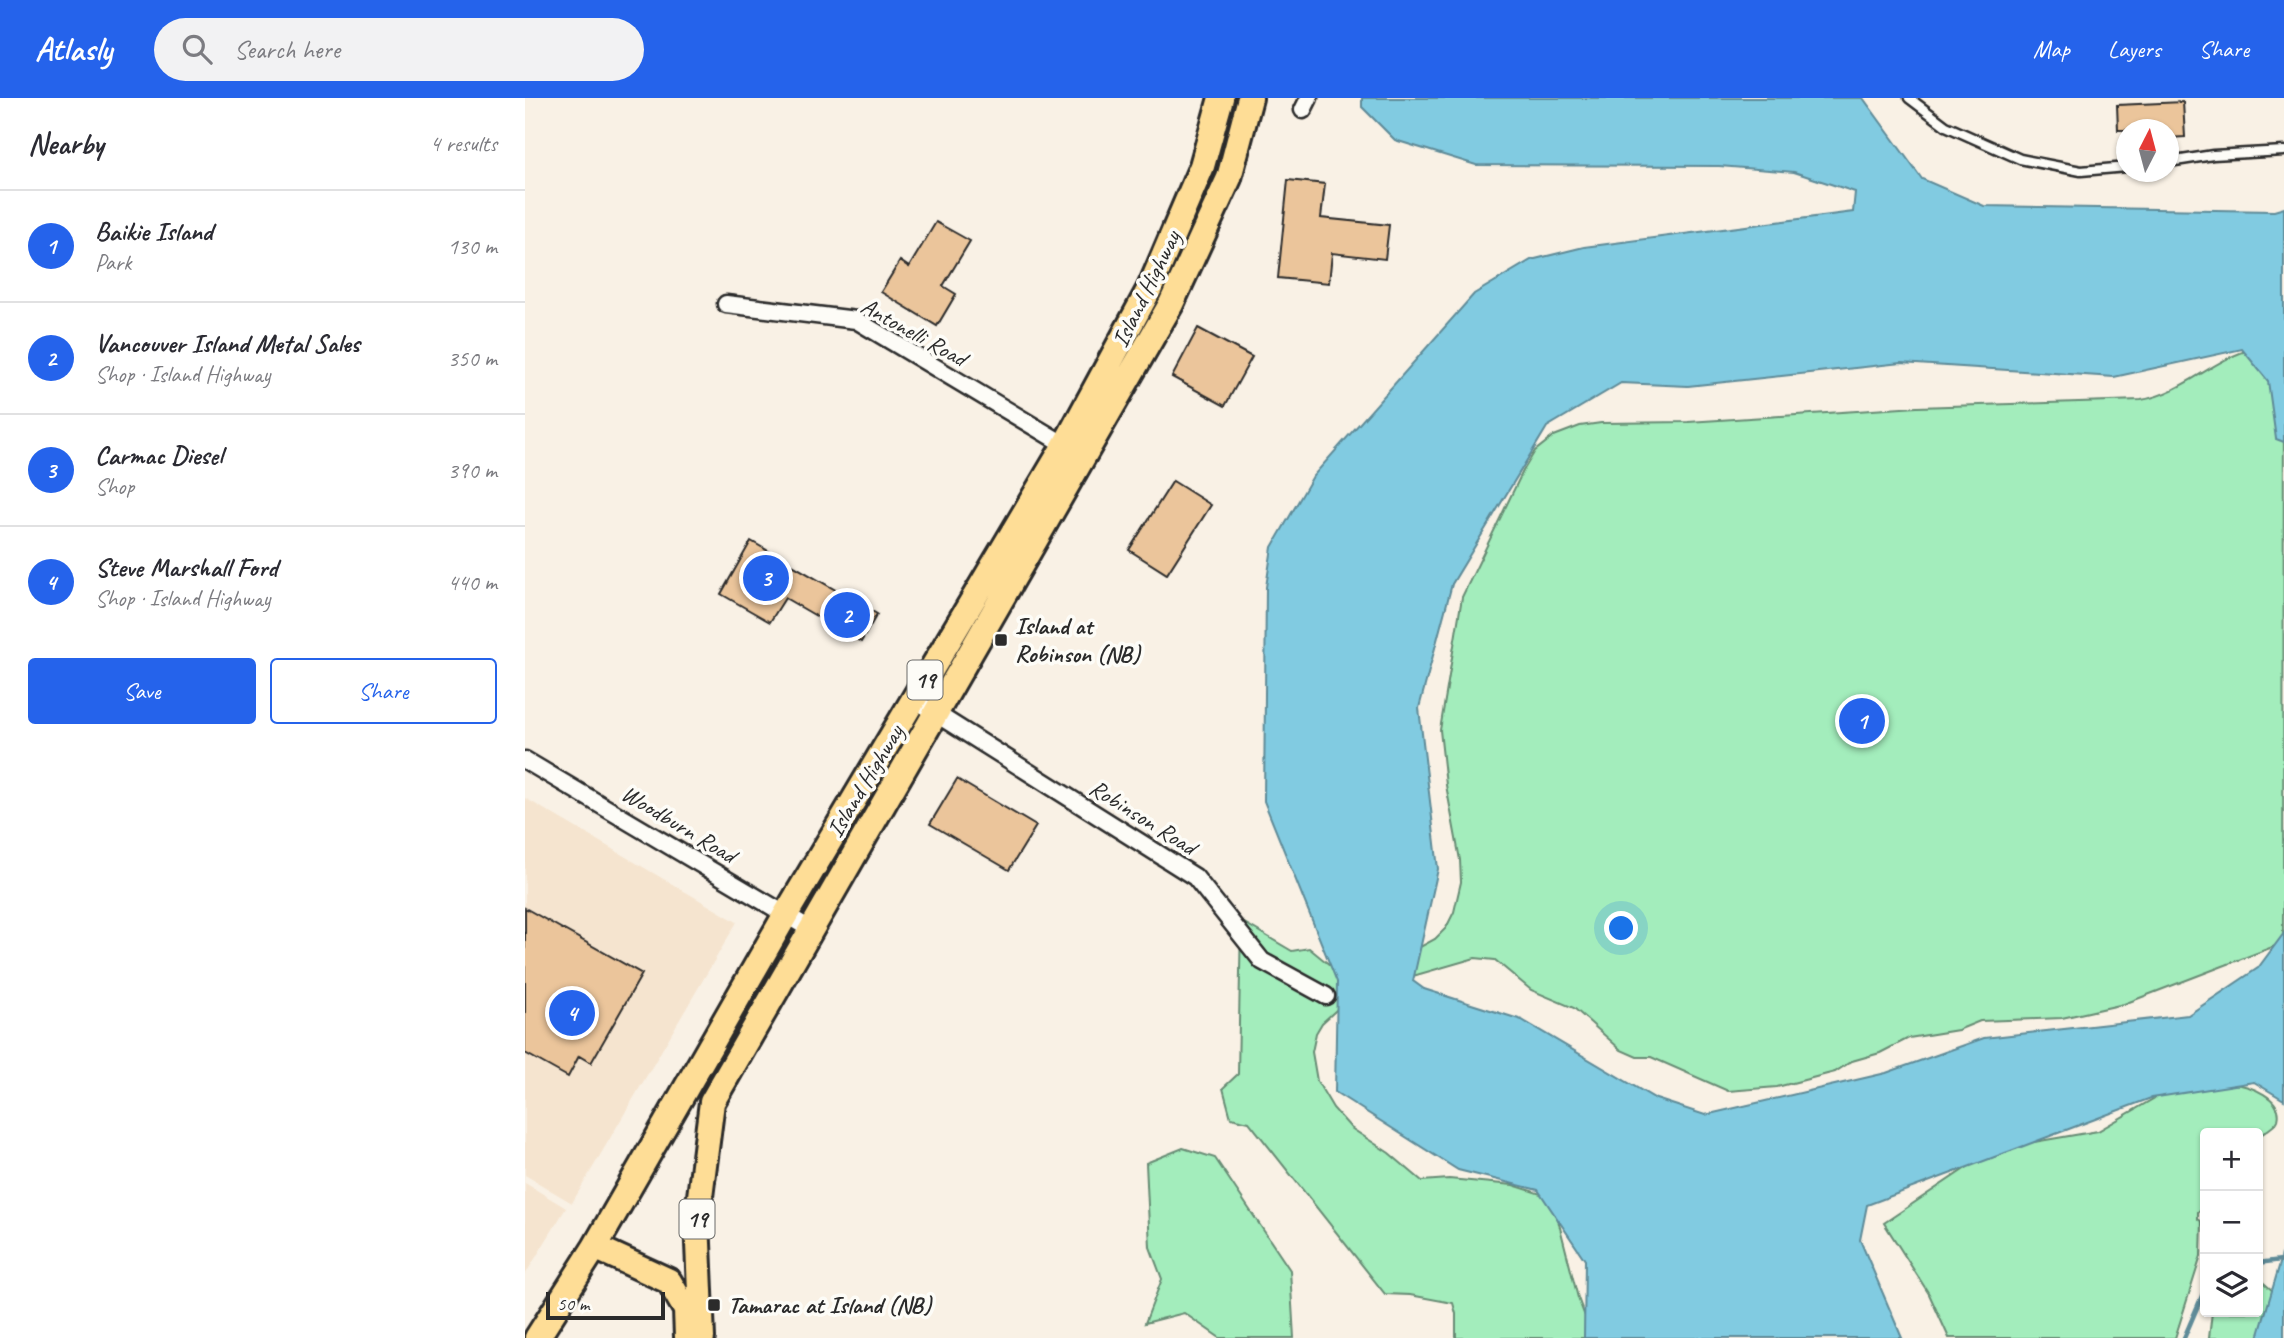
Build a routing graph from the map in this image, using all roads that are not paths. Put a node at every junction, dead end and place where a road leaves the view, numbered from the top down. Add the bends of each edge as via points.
1 (1221, 98) edge
2 (1250, 98) edge
3 (1909, 98) edge
4 (2284, 151) edge
5 (2179, 160) edge
6 (2116, 168) edge
7 (726, 303) dead end
8 (1065, 445) junction
9 (914, 699) junction
10 (937, 715) junction
11 (525, 760) edge
12 (786, 914) junction
13 (810, 929) junction
14 (1326, 996) dead end
15 (595, 1247) junction
16 (537, 1338) edge
17 (687, 1338) edge
18 (702, 1338) edge

1 - 8 main road, Island Highway / 19 via 1202,166 1150,288
2 - 10 main road, Island Highway / 19 via 1229,178 1171,304
3 - 6 lane via 1945,126 2020,159 2081,171
4 - 5 lane
7 - 8 street, Antonelli Road via 856,320
8 - 9 main road, Island Highway / 19
9 - 10 street, Robinson Road
9 - 12 main road, Island Highway / 19
10 - 13 main road, Island Highway / 19
10 - 14 street, Robinson Road via 1195,877 1262,961
11 - 12 street, Woodburn Road
12 - 13 street, Woodburn Road
12 - 15 main road, Island Highway / 19
13 - 18 main road, Island Highway / 19 via 712,1102 697,1220
15 - 16 main road, Island Highway / 19
15 - 17 main road via 669,1281 686,1310

